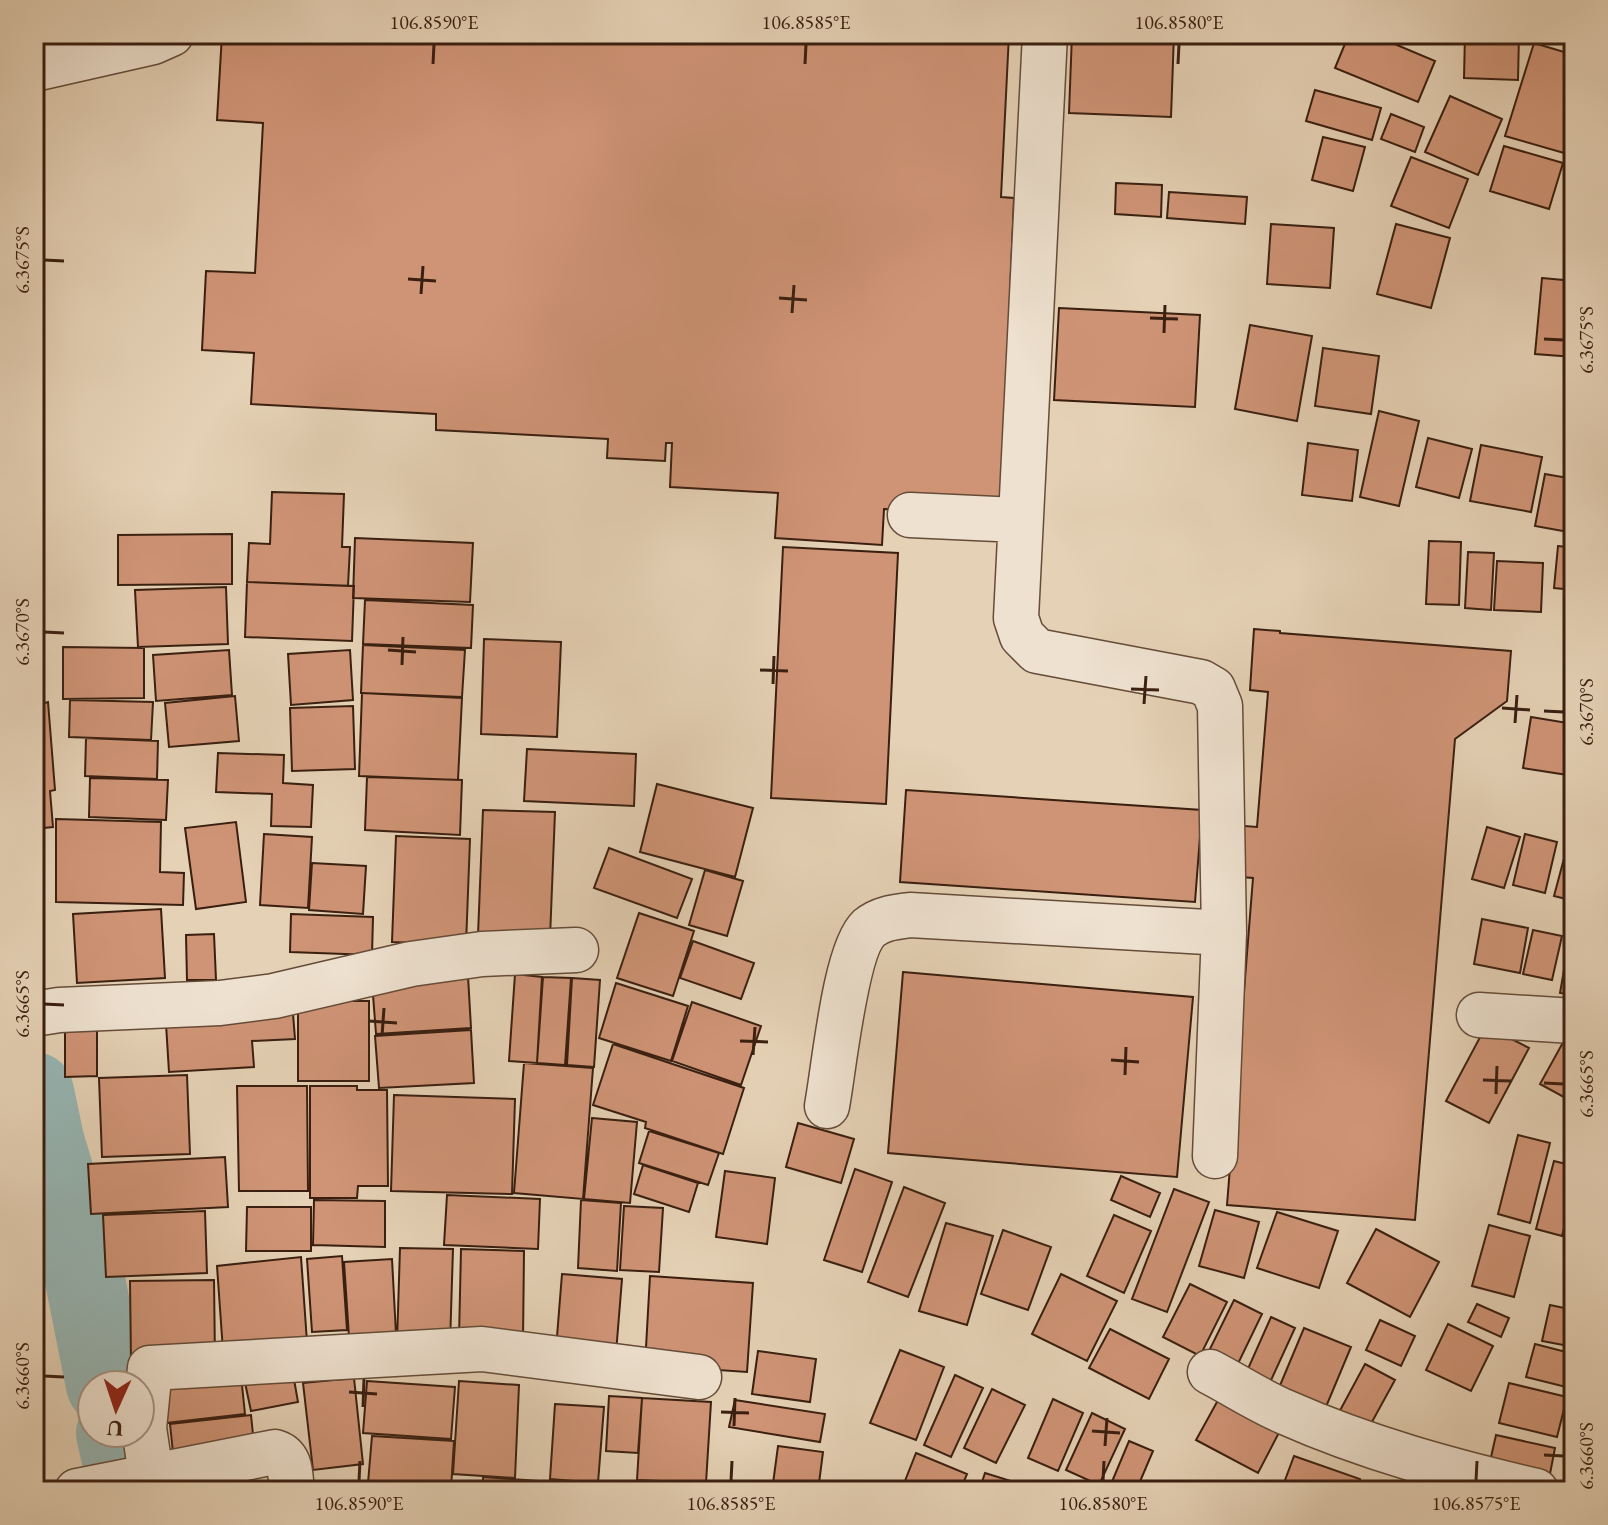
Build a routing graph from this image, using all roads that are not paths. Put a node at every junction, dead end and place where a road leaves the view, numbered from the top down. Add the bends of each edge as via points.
1 (171, 34) edge
2 (1045, 34) edge
3 (34, 69) edge
4 (910, 515) dead end
5 (1020, 520) junction
6 (1224, 933) junction
7 (576, 950) dead end
8 (46, 1012) edge
9 (1479, 1015) dead end
10 (1574, 1021) edge
11 (827, 1106) dead end
12 (1215, 1156) dead end
13 (1210, 1372) dead end
14 (699, 1377) dead end
15 (148, 1475) junction
16 (84, 1490) edge
17 (292, 1491) edge
18 (1536, 1491) edge

1 - 3 street
2 - 5 street
4 - 5 street
5 - 6 street via 1016,618 1022,636 1037,651 1201,682 1213,689 1220,706
6 - 11 street via 910,915 886,918 869,928 852,959
6 - 12 street
7 - 8 street via 411,964 220,1003
9 - 10 street
13 - 18 street via 1283,1411 1365,1444
14 - 15 street via 482,1349 150,1368 144,1428
15 - 16 street
15 - 17 street via 275,1452 288,1463

